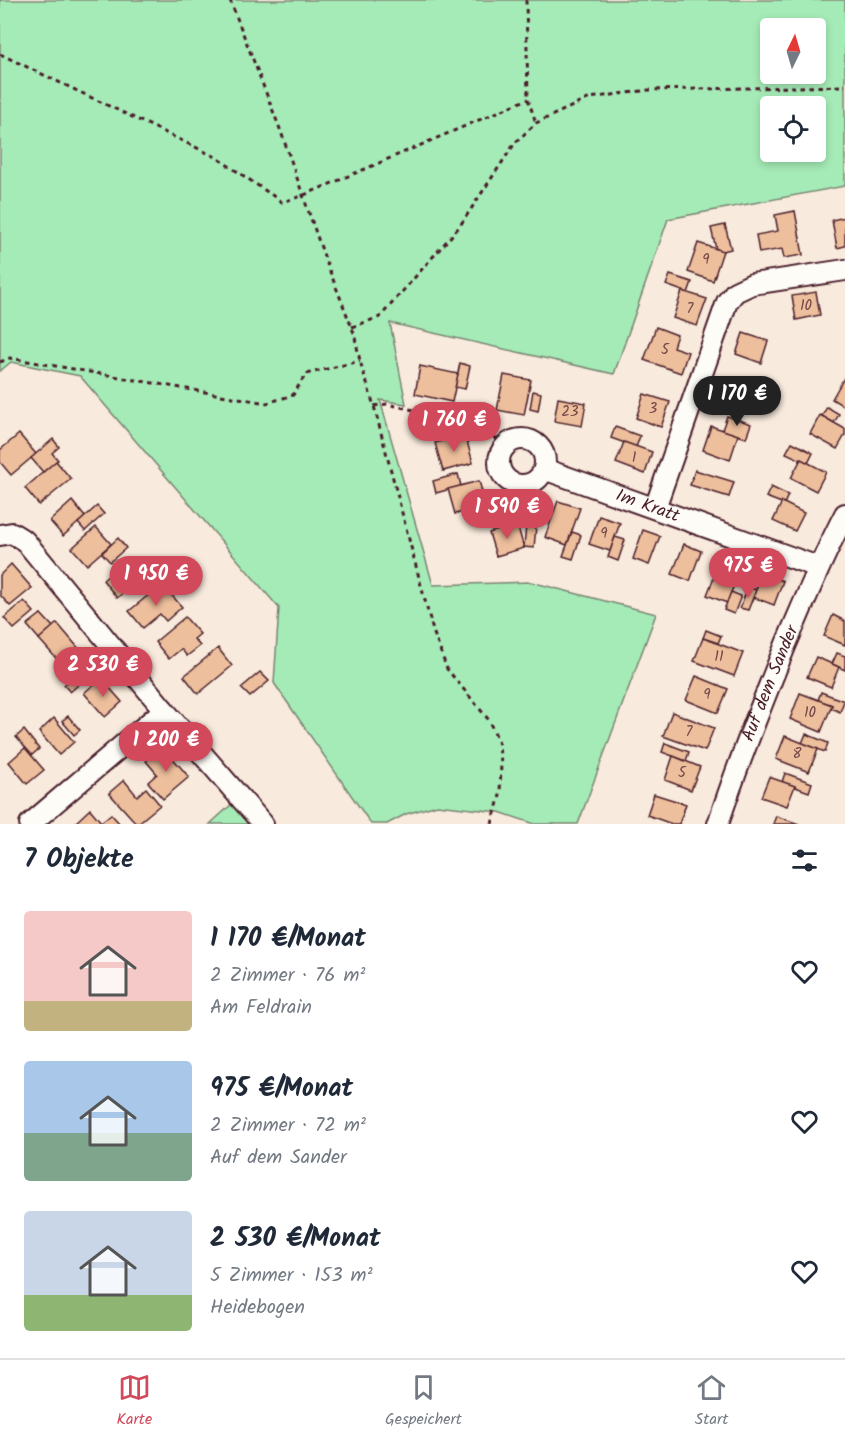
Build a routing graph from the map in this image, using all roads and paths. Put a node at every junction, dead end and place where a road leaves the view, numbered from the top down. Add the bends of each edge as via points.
1 (230, 0) edge
2 (526, 0) edge
3 (0, 54) edge
4 (845, 86) edge
5 (528, 99) junction
6 (536, 123) junction
7 (302, 196) junction
8 (845, 270) edge
9 (352, 327) junction
10 (360, 361) junction
11 (0, 362) edge
12 (374, 406) junction
13 (505, 446) junction
14 (544, 469) junction
15 (655, 508) junction
16 (845, 514) edge
17 (0, 535) edge
18 (818, 567) junction
19 (164, 710) junction
20 (30, 824) edge
21 (263, 824) edge
22 (492, 824) edge
23 (718, 824) edge

1 - 7 path
2 - 5 path
3 - 7 path via 216,157 282,202
4 - 6 path via 649,90 590,98
5 - 6 path
5 - 7 path
6 - 9 path via 515,143 459,227 380,317
7 - 9 path
8 - 15 street via 752,284 735,292 727,302
9 - 10 path
10 - 11 path via 306,374 293,395 267,403 10,358
10 - 12 path
12 - 13 path via 387,404 480,425
12 - 22 path via 436,641 447,669 488,719 498,740 500,795
13 - 14 street via 518,440 537,445
13 - 14 street via 499,468 506,479 519,485 532,483
14 - 15 street, Im Kratt
15 - 18 street, Im Kratt
16 - 18 street, Auf dem Sander
17 - 19 street via 12,533 25,541
18 - 23 street, Auf dem Sander
19 - 20 street
19 - 21 street

